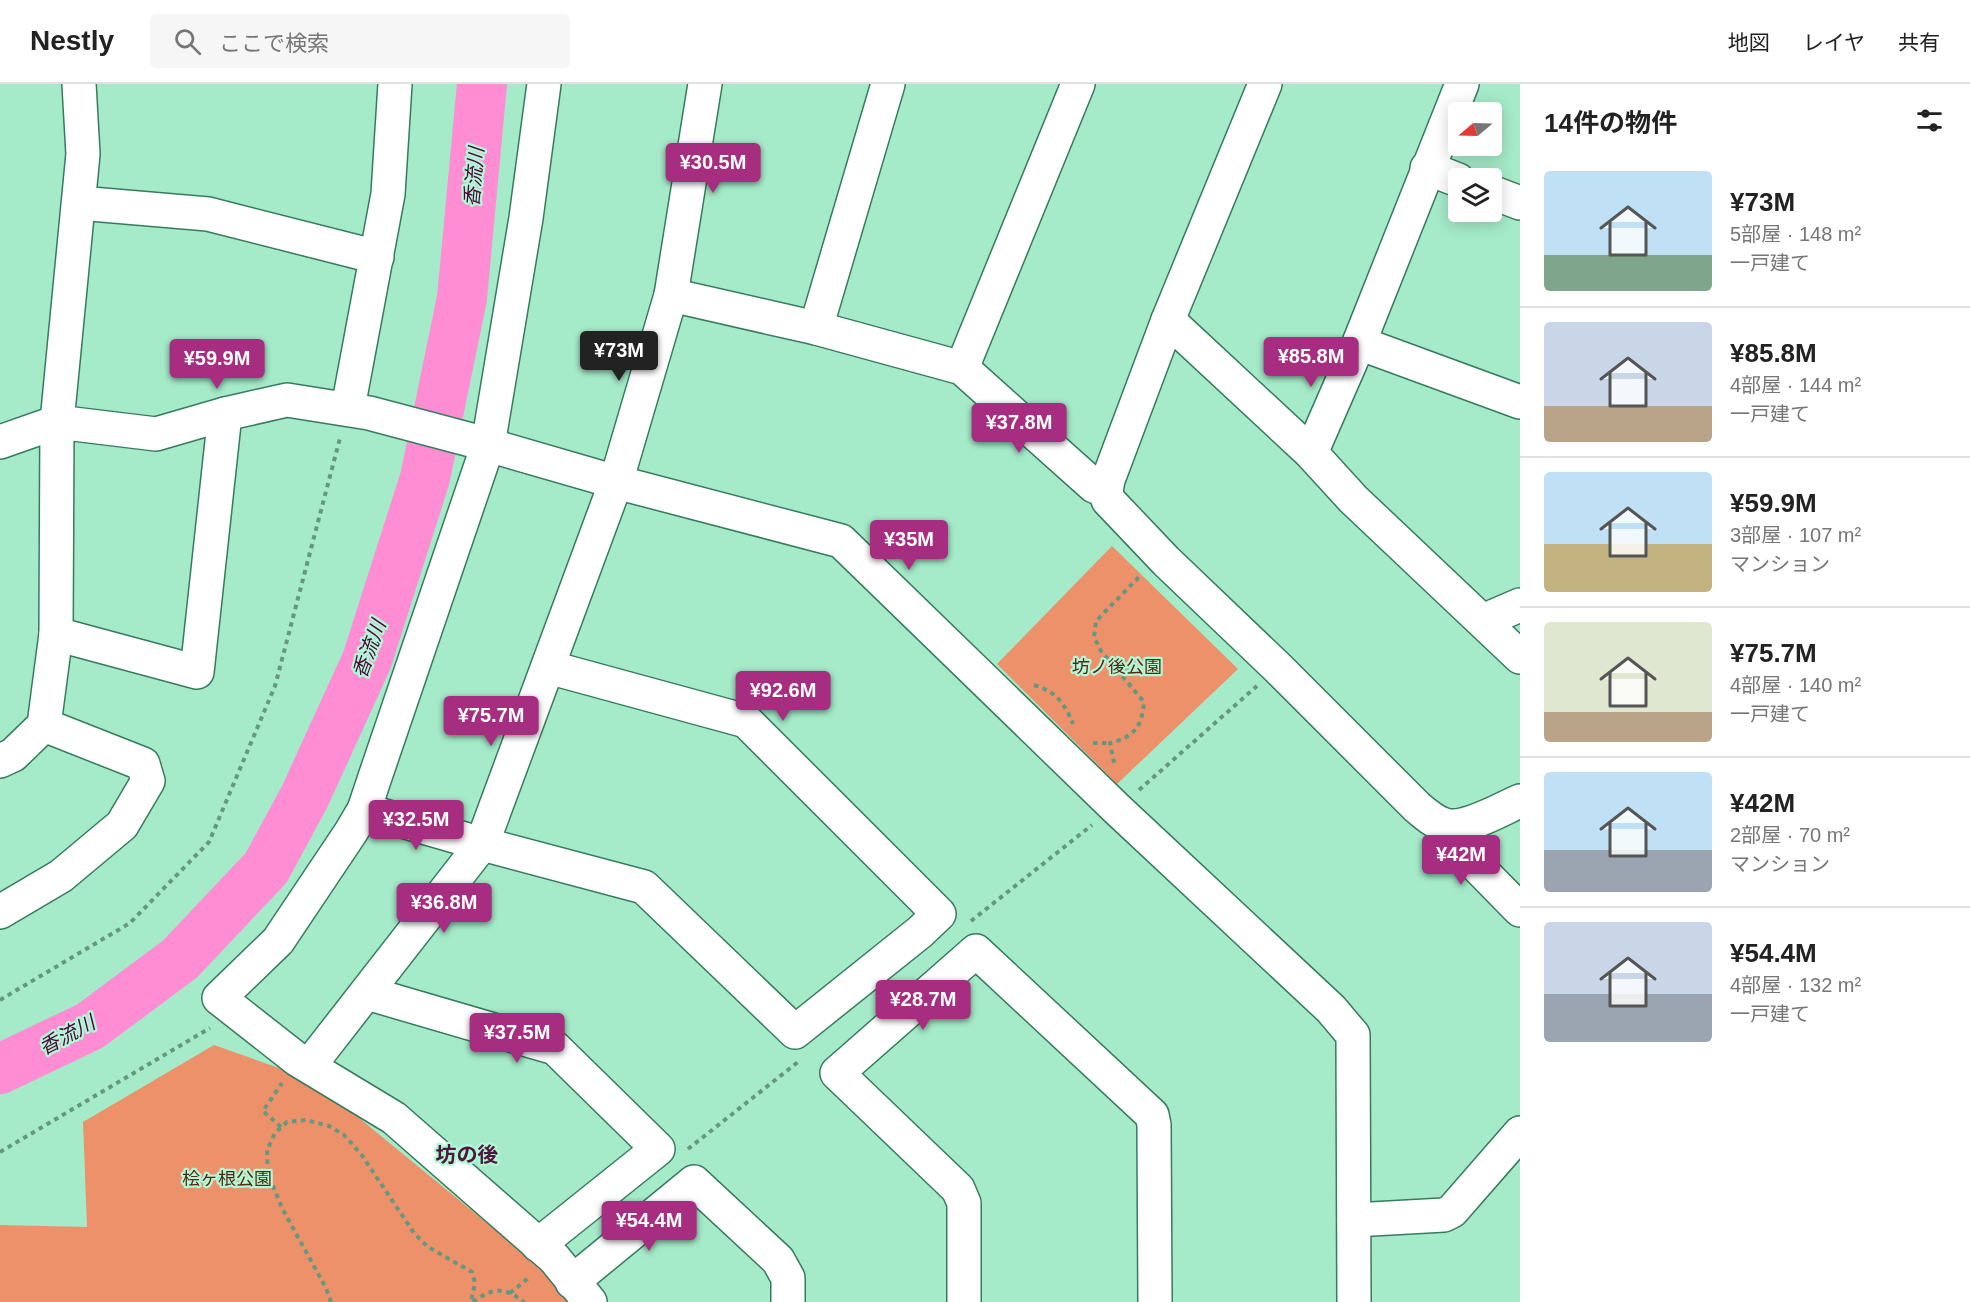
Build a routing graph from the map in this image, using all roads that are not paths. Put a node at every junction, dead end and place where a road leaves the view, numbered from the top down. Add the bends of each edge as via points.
1 (79, 84) edge
2 (394, 84) edge
3 (544, 84) edge
4 (705, 84) edge
5 (888, 84) edge
6 (1078, 84) edge
7 (1265, 84) edge
8 (1462, 84) edge
9 (1427, 168) junction
10 (1448, 176) edge
11 (1502, 196) edge
12 (79, 203) junction
13 (1520, 203) edge
14 (376, 257) junction
15 (671, 295) junction
16 (1168, 320) junction
17 (816, 328) junction
18 (1359, 343) junction
19 (962, 368) junction
20 (1520, 402) edge
21 (359, 410) junction
22 (225, 414) junction
23 (57, 422) junction
24 (0, 442) edge
25 (479, 442) junction
26 (1311, 453) junction
27 (616, 482) junction
28 (1106, 491) junction
29 (1520, 605) edge
30 (1483, 621) junction
31 (56, 634) junction
32 (1520, 657) edge
33 (548, 667) junction
34 (44, 725) junction
35 (0, 761) edge
36 (1520, 801) edge
37 (364, 810) junction
38 (1445, 825) junction
39 (482, 844) junction
40 (1520, 909) edge
41 (0, 912) edge
42 (367, 993) junction
43 (309, 1066) junction
44 (1520, 1133) edge
45 (1354, 1220) junction
46 (538, 1245) junction
47 (581, 1292) edge
48 (788, 1302) edge
49 (964, 1302) edge
50 (1155, 1302) edge
51 (1354, 1302) edge

1 - 12 street via 83,154
2 - 14 street via 388,194
3 - 25 street via 526,218
4 - 15 street
5 - 17 street
6 - 19 street
7 - 16 street
8 - 9 street
9 - 10 street
9 - 18 street
11 - 13 street
12 - 14 street via 208,214
12 - 23 street
14 - 21 street
15 - 17 street
15 - 27 street
16 - 26 street
16 - 28 street
17 - 19 street
18 - 20 street
18 - 26 street
19 - 28 street via 1094,486
21 - 22 street via 287,400
21 - 25 street
22 - 23 street via 156,434
22 - 31 street via 197,672
23 - 24 street
23 - 31 street
25 - 27 street
25 - 37 street
26 - 30 street via 1353,499
27 - 33 street
27 - 45 street via 840,541 1330,1009 1353,1035
28 - 38 street via 1108,500 1166,561 1417,807
29 - 30 street
30 - 32 street
31 - 34 street
33 - 39 street
33 - 39 street via 746,721 939,914 795,1032 644,887
34 - 35 street via 13,755
34 - 41 street via 143,764 148,781 122,825 61,876
36 - 38 street via 1470,823
37 - 39 street
37 - 43 street via 278,941 219,999
38 - 40 street via 1467,856
39 - 42 street
42 - 43 street
42 - 46 street via 555,1048 658,1149
43 - 46 street via 394,1118
44 - 45 street via 1452,1211 1444,1215
45 - 51 street
46 - 47 street via 554,1258
47 - 48 street via 694,1182 778,1260 788,1278
49 - 50 street via 964,1203 958,1189 837,1073 976,951 1152,1116

